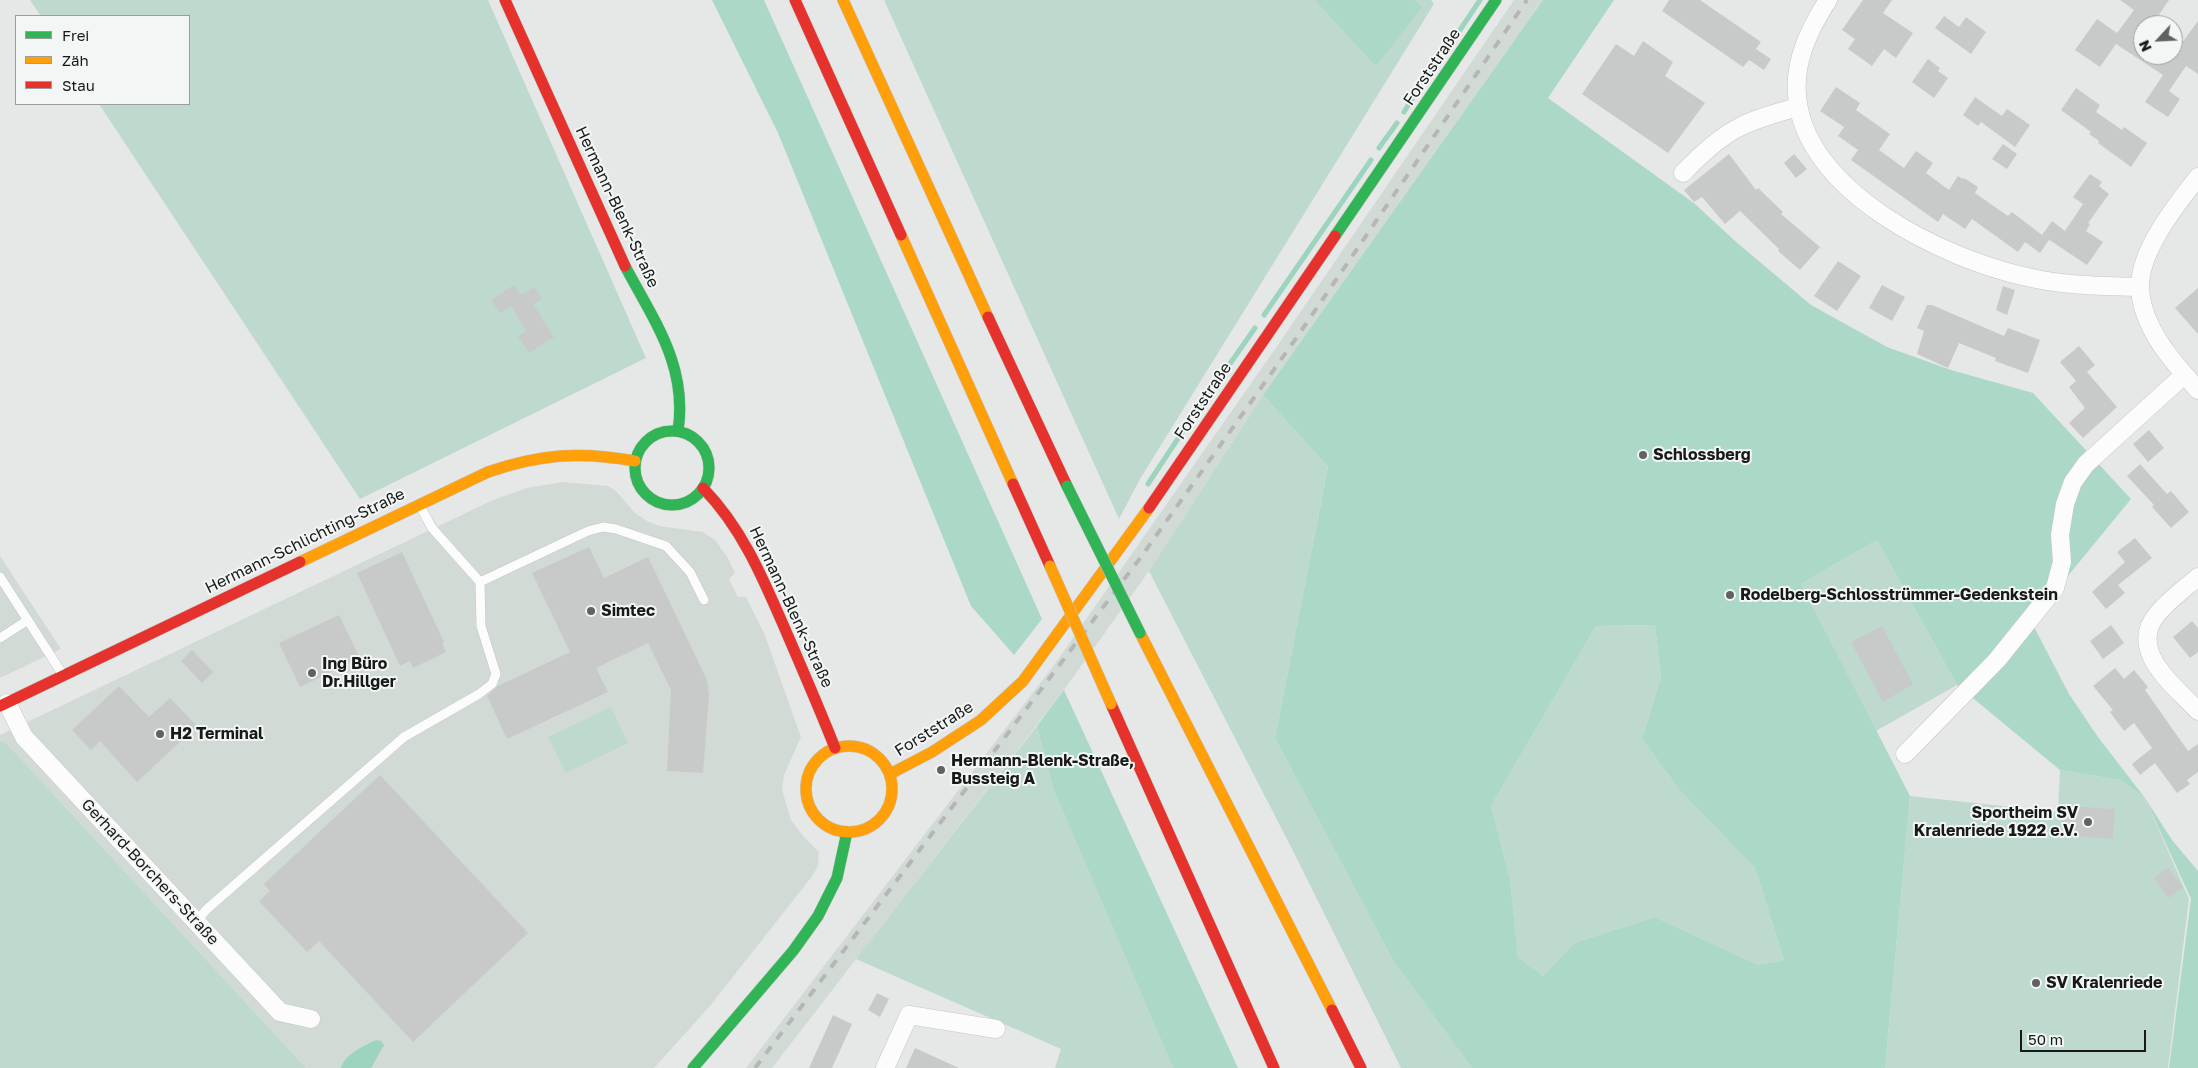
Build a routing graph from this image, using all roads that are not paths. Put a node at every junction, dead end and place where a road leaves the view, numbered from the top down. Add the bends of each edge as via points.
1 (505, 0) edge
2 (796, 0) edge
3 (843, 0) edge
4 (1496, 0) edge
5 (1828, 0) edge
6 (1798, 107) junction
7 (1683, 173) dead end
8 (2198, 178) edge
9 (2140, 287) junction
10 (2184, 375) junction
11 (2198, 390) edge
12 (678, 431) junction
13 (635, 461) junction
14 (703, 488) junction
15 (419, 504) junction
16 (2198, 577) edge
17 (0, 578) edge
18 (480, 582) junction
19 (704, 600) dead end
20 (28, 620) junction
21 (0, 638) edge
22 (64, 675) junction
23 (3, 704) edge
24 (2198, 711) edge
25 (835, 748) junction
26 (1905, 754) dead end
27 (890, 774) junction
28 (847, 832) junction
29 (196, 922) junction
30 (311, 1019) dead end
31 (996, 1029) dead end
32 (693, 1068) edge
33 (885, 1068) edge
34 (1274, 1068) edge
35 (1361, 1068) edge

1 - 12 main road, Hermann-Blenk-Straße via 625,267 666,341 678,382 681,411
2 - 34 main road, bridge
3 - 35 main road, bridge via 1067,486
4 - 27 main road, Forststraße via 1131,535 1041,658 981,720 932,752
5 - 6 street via 1814,21 1800,58 1796,93
6 - 7 street via 1755,118 1733,129
6 - 9 street via 1814,147 1837,176 1870,205 1930,242 1975,262 2028,278
8 - 9 street via 2159,230 2148,255
9 - 10 street via 2153,329
10 - 11 street
10 - 26 street via 2086,464 2073,482 2065,504 2060,535 2062,562 2055,588 1997,660
12 - 13 main road via 662,432 647,439
12 - 14 main road via 695,438 706,453 709,470
13 - 14 main road via 636,480 654,501 681,504
13 - 15 main road, Hermann-Schlichting-Straße via 593,454 540,456 488,472
14 - 25 main road, Hermann-Blenk-Straße via 719,502 752,556
15 - 18 lane via 432,528
15 - 22 main road, Hermann-Schlichting-Straße
16 - 24 street via 2158,613 2146,643 2157,668
17 - 20 lane
18 - 19 lane via 603,527 666,546 690,572
18 - 29 lane via 481,626 496,674 492,684 404,737
20 - 21 lane
20 - 22 lane
22 - 23 main road, Hermann-Schlichting-Straße
23 - 29 street, Gerhard-Borchers-Straße via 24,737
25 - 27 main road via 863,748 879,758
25 - 28 main road via 817,760 811,769 808,800 812,810 827,825
27 - 28 main road via 892,795 884,814 868,828
28 - 32 main road via 837,881 818,918
29 - 30 street, Gerhard-Borchers-Straße via 280,1012
31 - 33 street via 909,1015

